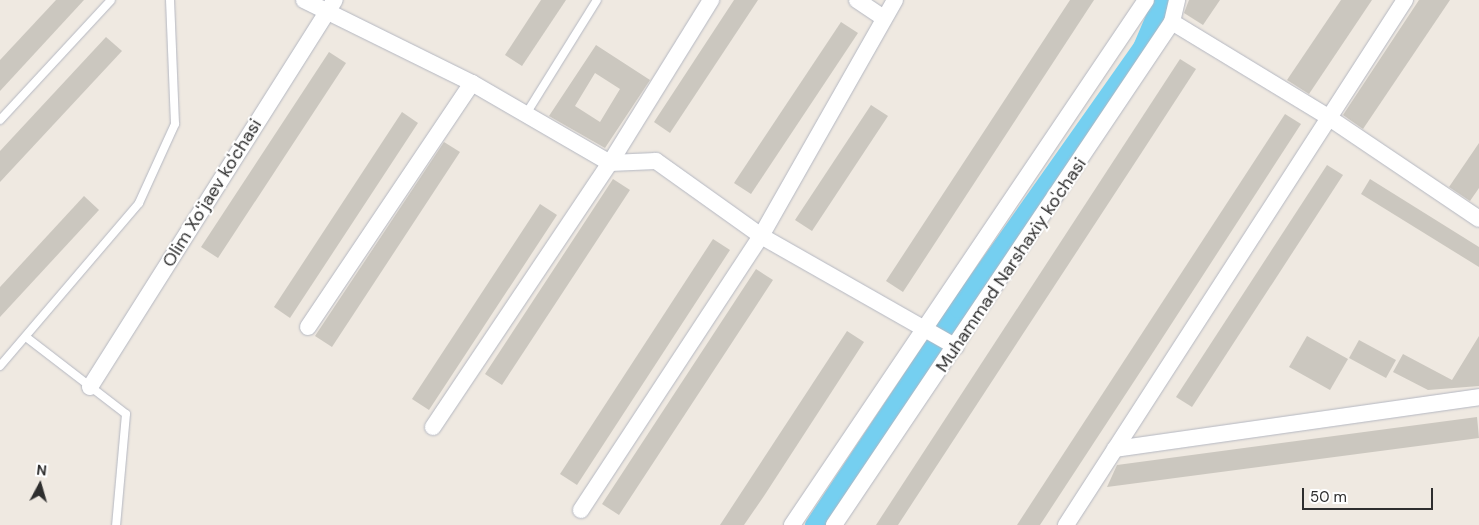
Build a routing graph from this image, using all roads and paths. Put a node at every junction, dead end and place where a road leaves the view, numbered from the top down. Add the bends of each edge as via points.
1 (111, 0) edge
2 (170, 0) edge
3 (304, 0) edge
4 (335, 0) edge
5 (597, 0) edge
6 (711, 0) edge
7 (857, 0) edge
8 (895, 0) edge
9 (1146, 0) edge
10 (1177, 0) edge
11 (1404, 0) edge
12 (326, 14) junction
13 (884, 18) junction
14 (1172, 22) junction
15 (472, 83) junction
16 (526, 114) junction
17 (1328, 117) junction
18 (0, 120) edge
19 (610, 163) junction
20 (1479, 219) edge
21 (761, 236) junction
22 (308, 327) dead end
23 (926, 330) junction
24 (26, 337) junction
25 (956, 348) junction
26 (0, 366) edge
27 (90, 387) junction
28 (1479, 397) edge
29 (433, 427) dead end
30 (1115, 448) junction
31 (581, 510) dead end
32 (116, 525) edge
33 (792, 525) edge
34 (834, 525) edge
35 (1066, 525) edge

1 - 18 lane
2 - 24 lane via 175,124 139,203
3 - 12 street
4 - 12 street, Olim Xoʻjaev ko'chasi
5 - 16 lane
6 - 19 street
7 - 13 street
8 - 13 street
9 - 23 street
10 - 14 street, Muhammad Narshaxiy ko'chasi
11 - 17 street
12 - 15 street
12 - 27 street, Olim Xoʻjaev ko'chasi
13 - 21 street
14 - 17 street
14 - 25 street, Muhammad Narshaxiy ko'chasi
15 - 16 street
15 - 22 street
16 - 19 street
17 - 20 street
17 - 30 street
19 - 21 street via 656,161
19 - 29 street
21 - 23 street
21 - 31 street
23 - 25 street
23 - 33 street
24 - 26 lane
24 - 27 lane
25 - 34 street, Muhammad Narshaxiy ko'chasi
27 - 32 lane via 126,414
28 - 30 street
30 - 35 street

